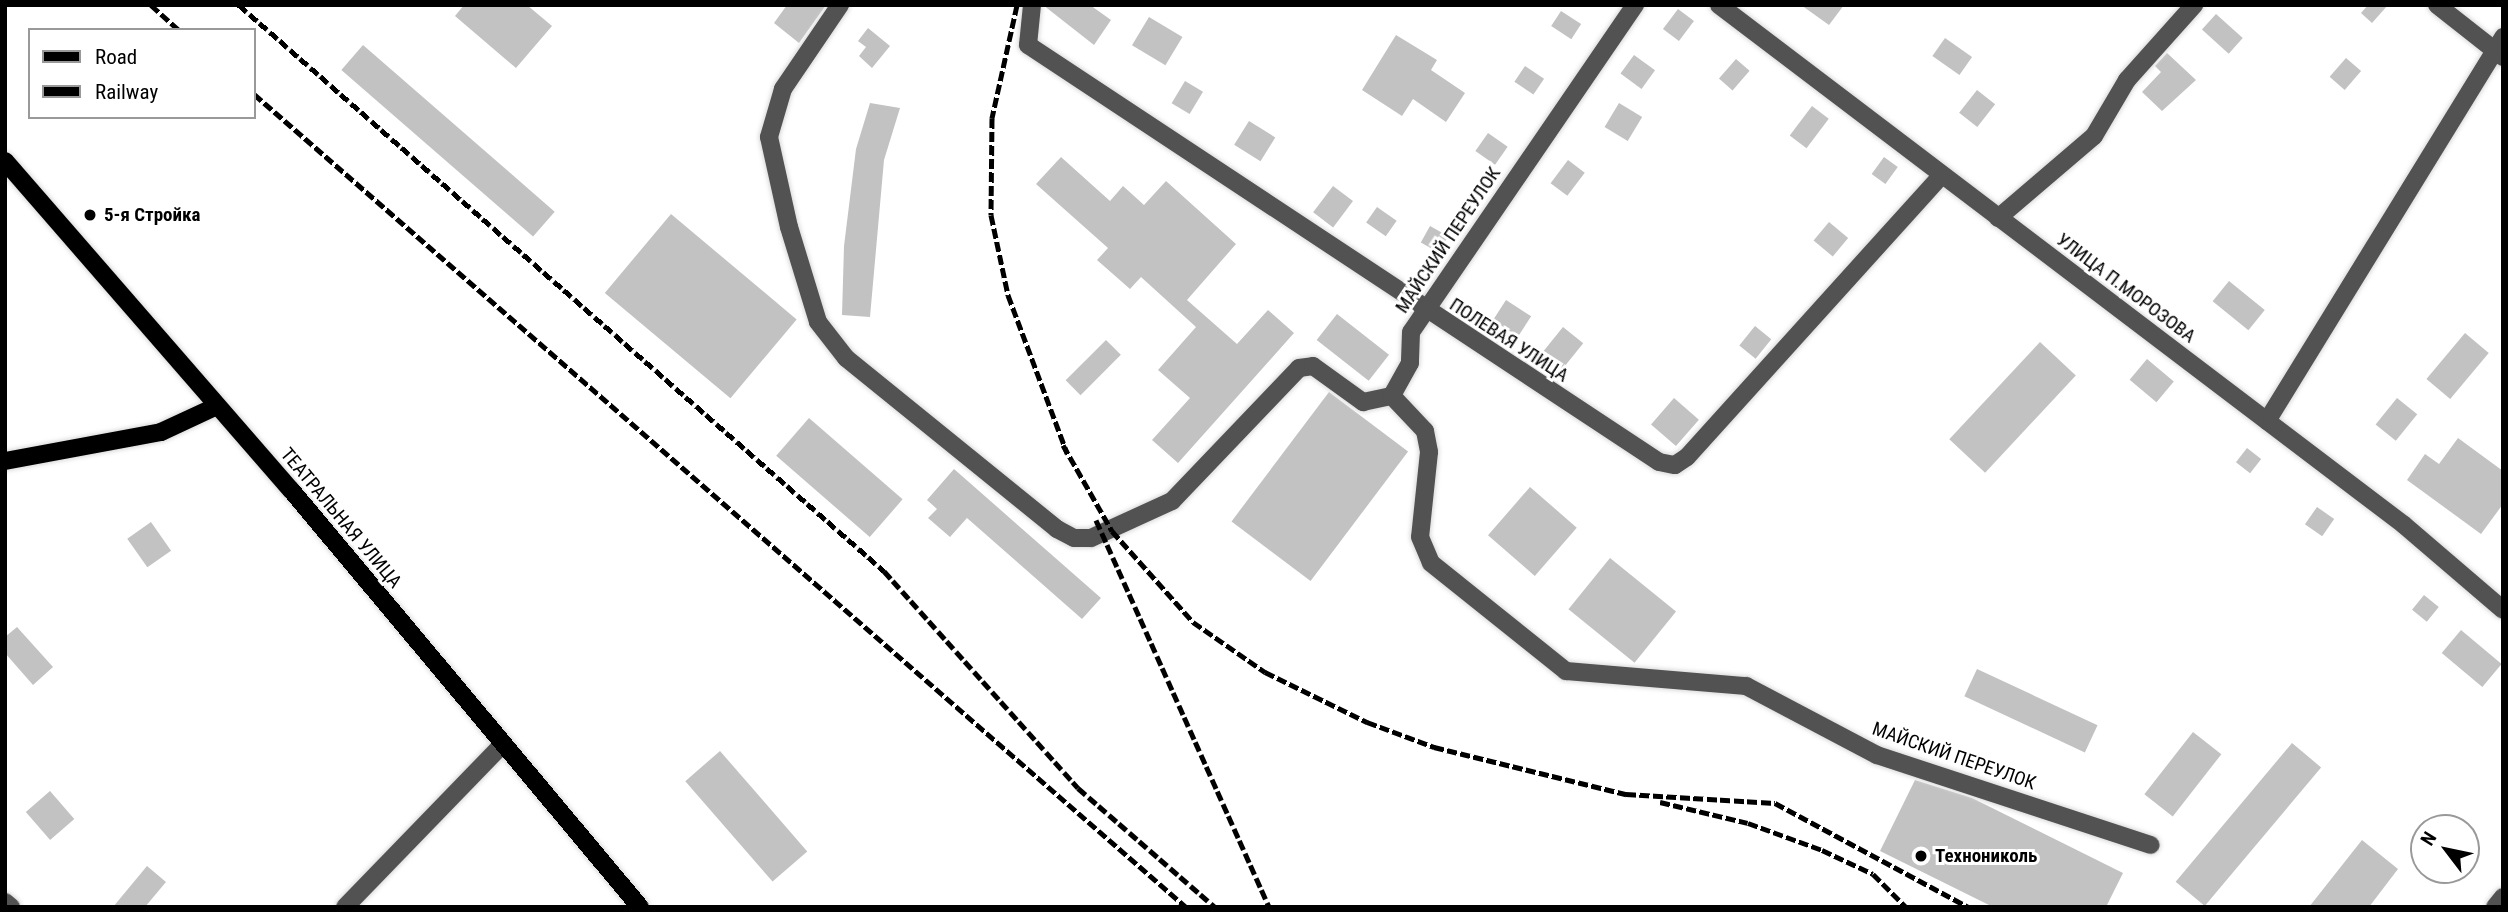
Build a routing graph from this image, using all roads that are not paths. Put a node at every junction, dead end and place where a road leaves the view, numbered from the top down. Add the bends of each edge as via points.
1 (840, 5) edge
2 (1032, 5) edge
3 (1635, 5) edge
4 (1719, 5) edge
5 (2194, 5) edge
6 (2437, 5) edge
7 (2499, 47) edge
8 (5, 161) edge
9 (1942, 176) junction
10 (1998, 218) junction
11 (1424, 310) junction
12 (1392, 396) junction
13 (217, 406) junction
14 (2267, 421) junction
15 (5, 461) edge
16 (2503, 610) edge
17 (503, 744) junction
18 (2151, 845) dead end
19 (2503, 897) edge
20 (5, 902) edge
21 (11, 907) edge
22 (345, 907) edge
23 (640, 907) edge
24 (2495, 907) edge

1 - 12 street via 783,89 769,137 789,227 818,322 846,358 1057,528 1074,538 1091,538 1172,501 1299,368 1314,366 1363,402
2 - 11 street, ПОЛЕВАЯ УЛИЦА via 1028,45
3 - 11 street, МАЙСКИЙ ПЕРЕУЛОК
4 - 9 street, УЛИЦА П.МОРОЗОВА
5 - 10 street via 2127,80 2094,136
6 - 7 street
7 - 14 street
8 - 13 main road, ТЕАТРАЛЬНАЯ УЛИЦА
9 - 10 street, УЛИЦА П.МОРОЗОВА
9 - 11 street, ПОЛЕВАЯ УЛИЦА via 1675,465 1659,462
10 - 14 street, УЛИЦА П.МОРОЗОВА
11 - 12 street, МАЙСКИЙ ПЕРЕУЛОК via 1411,332 1410,363
12 - 18 street, МАЙСКИЙ ПЕРЕУЛОК via 1426,431 1429,452 1420,537 1431,563 1566,671 1746,686 1877,755
13 - 15 main road via 161,432
13 - 17 main road, ТЕАТРАЛЬНАЯ УЛИЦА
14 - 16 street, УЛИЦА П.МОРОЗОВА via 2404,525
17 - 22 street
17 - 23 main road, ТЕАТРАЛЬНАЯ УЛИЦА
19 - 24 street
20 - 21 street

